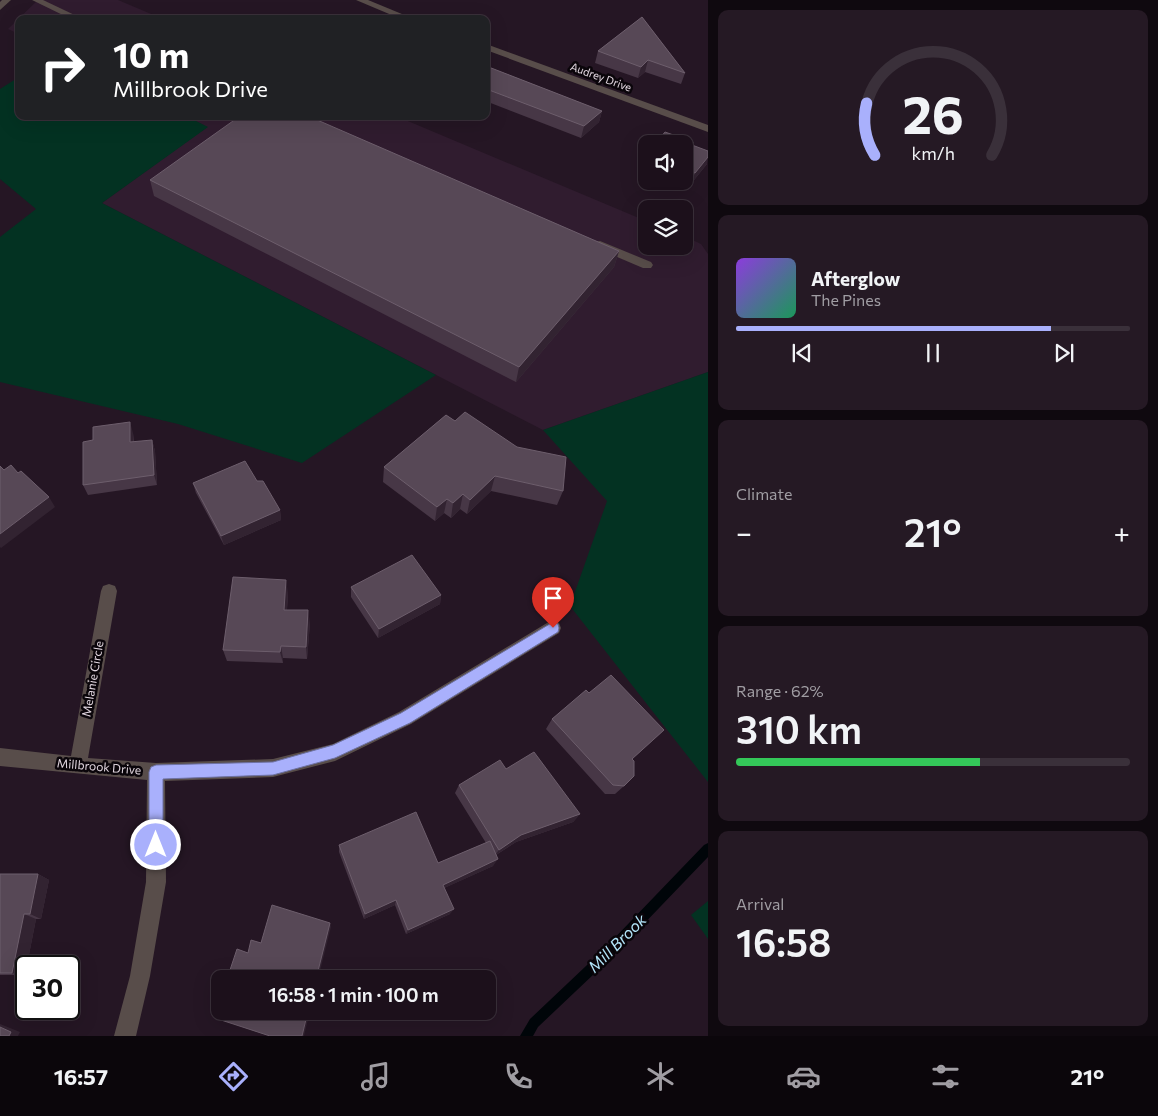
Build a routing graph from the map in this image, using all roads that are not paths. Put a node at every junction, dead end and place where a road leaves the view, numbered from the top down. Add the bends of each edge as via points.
1 (7, 0) edge
2 (36, 0) edge
3 (360, 0) edge
4 (0, 7) edge
5 (69, 15) edge
6 (399, 15) edge
7 (490, 48) edge
8 (708, 129) edge
9 (592, 242) edge
10 (647, 266) dead end
11 (109, 591) dead end
12 (553, 628) dead end
13 (0, 757) edge
14 (78, 766) junction
15 (156, 772) junction
16 (125, 1036) edge

1 - 4 street
2 - 5 street
3 - 6 street
7 - 8 street, Audrey Drive
9 - 10 street
11 - 14 street, Melanie Circle
12 - 15 street, Millbrook Drive via 405,718 335,752 273,768
13 - 14 street, Millbrook Drive
14 - 15 street, Millbrook Drive
15 - 16 street via 156,882 140,976

